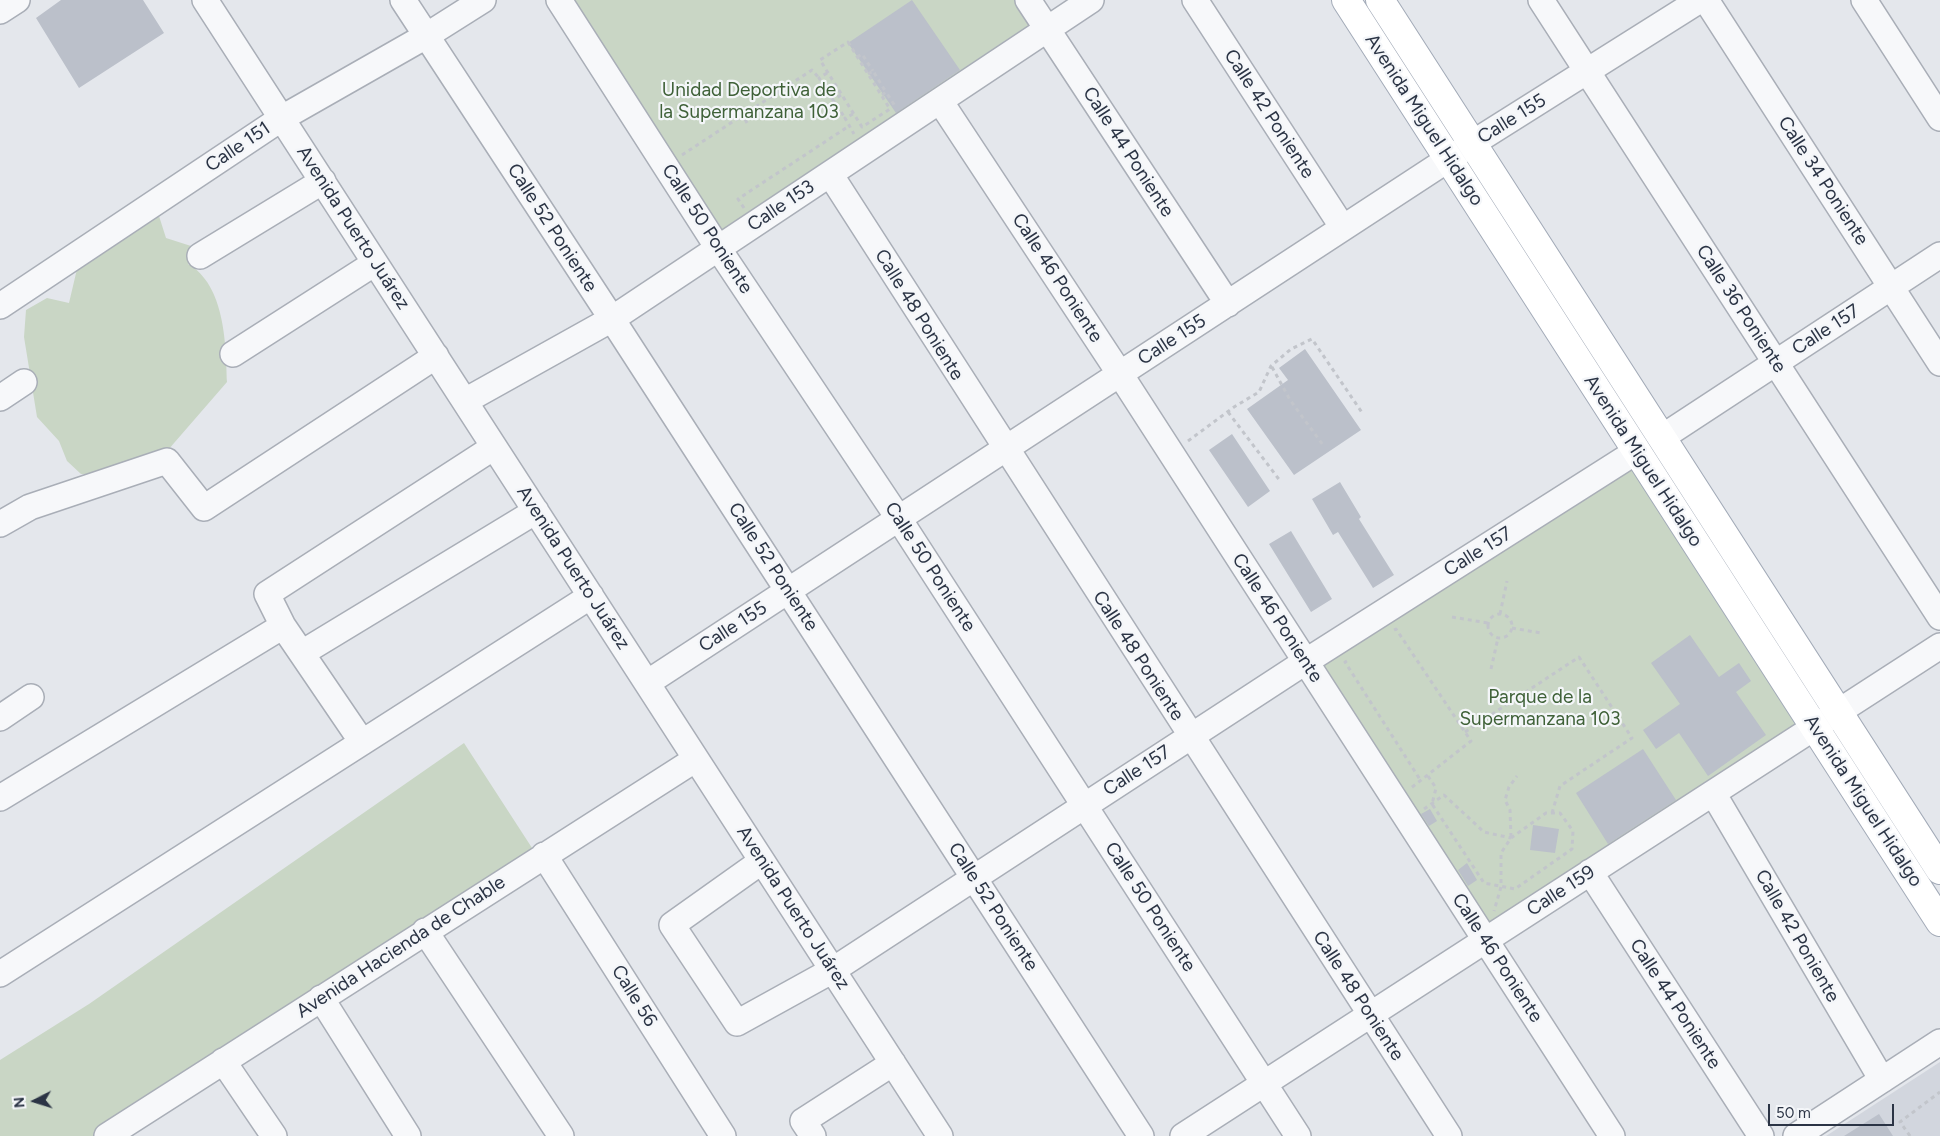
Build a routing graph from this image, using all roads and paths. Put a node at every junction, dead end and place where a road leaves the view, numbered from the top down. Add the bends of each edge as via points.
1 (205, 0) edge
2 (403, 0) edge
3 (483, 0) edge
4 (559, 0) edge
5 (1028, 0) edge
6 (1091, 0) edge
7 (1195, 0) edge
8 (1346, 0) edge
9 (1380, 0) edge
10 (1541, 0) edge
11 (1700, 0) edge
12 (1706, 0) edge
13 (1864, 0) edge
14 (1047, 29) junction
15 (426, 36) junction
16 (857, 57) junction
17 (873, 71) junction
18 (1587, 71) junction
19 (827, 73) junction
20 (868, 74) junction
21 (818, 78) junction
22 (886, 92) dead end
23 (841, 94) junction
24 (833, 100) junction
25 (940, 101) junction
26 (743, 115) junction
27 (282, 118) junction
28 (845, 118) dead end
29 (1940, 118) edge
30 (748, 123) dead end
31 (849, 126) dead end
32 (1473, 144) junction
33 (1450, 159) junction
34 (665, 166) junction
35 (830, 174) junction
36 (322, 181) junction
37 (738, 198) dead end
38 (1343, 228) junction
39 (718, 248) junction
40 (1940, 255) edge
41 (200, 256) dead end
42 (375, 263) junction
43 (1891, 287) junction
44 (1228, 304) junction
45 (0, 306) edge
46 (612, 319) junction
47 (233, 354) dead end
48 (436, 356) junction
49 (1776, 363) junction
50 (1940, 363) edge
51 (1271, 366) junction
52 (1120, 374) junction
53 (24, 382) dead end
54 (0, 398) edge
55 (465, 401) junction
56 (1228, 412) junction
57 (1363, 414) dead end
58 (1661, 438) junction
59 (1322, 445) dead end
60 (494, 447) junction
61 (1005, 449) junction
62 (1637, 450) junction
63 (1171, 453) junction
64 (1281, 482) dead end
65 (536, 511) junction
66 (899, 518) junction
67 (0, 524) edge
68 (1507, 581) dead end
69 (788, 591) junction
70 (591, 596) junction
71 (1500, 614) junction
72 (1452, 617) dead end
73 (1940, 617) edge
74 (1488, 623) junction
75 (283, 626) junction
76 (1512, 628) junction
77 (1541, 633) dead end
78 (1389, 634) dead end
79 (1498, 638) junction
80 (1940, 646) edge
81 (302, 653) junction
82 (1352, 658) dead end
83 (1305, 662) junction
84 (1491, 669) dead end
85 (647, 683) junction
86 (31, 697) dead end
87 (1838, 712) junction
88 (0, 718) edge
89 (1815, 727) junction
90 (1465, 732) junction
91 (1190, 736) junction
92 (362, 742) junction
93 (696, 758) junction
94 (1517, 776) dead end
95 (1421, 781) dead end
96 (1713, 793) junction
97 (0, 798) edge
98 (1432, 804) junction
99 (1085, 806) junction
100 (1552, 813) junction
101 (1511, 838) junction
102 (544, 855) junction
103 (762, 861) junction
104 (1940, 870) edge
105 (1590, 872) junction
106 (974, 878) junction
107 (1501, 886) junction
108 (1940, 922) edge
109 (425, 931) junction
110 (1486, 940) junction
111 (833, 970) junction
112 (0, 974) edge
113 (321, 998) junction
114 (1370, 1015) junction
115 (1940, 1042) edge
116 (223, 1060) junction
117 (893, 1062) junction
118 (1882, 1080) junction
119 (1264, 1083) junction
120 (1940, 1092) edge
121 (118, 1133) edge
122 (274, 1136) edge
123 (408, 1136) edge
124 (561, 1136) edge
125 (723, 1136) edge
126 (813, 1136) edge
127 (940, 1136) edge
128 (1141, 1136) edge
129 (1183, 1136) edge
130 (1298, 1136) edge
131 (1449, 1136) edge
132 (1612, 1136) edge
133 (1761, 1136) edge
134 (1796, 1136) edge
135 (1910, 1136) edge

1 - 27 street, Avenida Puerto Juárez
2 - 15 street, Calle 52 Poniente
3 - 15 street, Calle 151
4 - 34 street, Calle 50 Poniente
5 - 14 street, Calle 44 Poniente
6 - 14 street, Calle 153
7 - 38 street, Calle 42 Poniente
8 - 33 main road, Avenida Miguel Hidalgo
9 - 32 main road, Avenida Miguel Hidalgo
10 - 18 street, Calle 36 Poniente
11 - 18 street, Calle 155
12 - 43 street, Calle 34 Poniente
13 - 29 street
14 - 25 street, Calle 153
14 - 44 street, Calle 44 Poniente
15 - 27 street, Calle 151
15 - 46 street, Calle 52 Poniente
16 - 17 path via 862,54
16 - 19 path via 848,42 820,60
16 - 20 path
17 - 20 path
17 - 22 path
18 - 32 street, Calle 155
18 - 49 street, Calle 36 Poniente
19 - 21 path
19 - 23 path
20 - 23 path via 890,109 862,127
21 - 24 path
21 - 26 path via 812,70
23 - 24 path
24 - 28 path
25 - 35 street, Calle 153
25 - 52 street, Calle 46 Poniente
26 - 30 path
26 - 34 path
27 - 36 street, Avenida Puerto Juárez
27 - 45 street, Calle 151
31 - 37 path
32 - 33 street, Calle 155
32 - 58 main road, Avenida Miguel Hidalgo
33 - 38 street, Calle 155
33 - 62 main road, Avenida Miguel Hidalgo
34 - 39 street, Calle 50 Poniente
35 - 39 street, Calle 153
35 - 61 street, Calle 48 Poniente
36 - 41 street
36 - 42 street, Avenida Puerto Juárez
38 - 44 street, Calle 155
39 - 46 street, Calle 153
39 - 66 street, Calle 50 Poniente
40 - 43 street, Calle 157
42 - 47 street
42 - 48 street, Avenida Puerto Juárez
43 - 49 street, Calle 157
43 - 50 street, Calle 34 Poniente
44 - 52 street, Calle 155
46 - 55 street, Calle 153
46 - 69 street, Calle 52 Poniente
48 - 55 street, Avenida Puerto Juárez
48 - 67 street via 204,508 167,461 30,507
49 - 58 street, Calle 157
49 - 73 street, Calle 36 Poniente
51 - 56 path via 1259,392
51 - 57 path via 1291,349 1312,338
51 - 59 path
52 - 61 street, Calle 155
52 - 63 street, Calle 46 Poniente
53 - 54 street
55 - 60 street, Avenida Puerto Juárez
56 - 63 path
56 - 64 path
58 - 87 main road, Avenida Miguel Hidalgo
60 - 65 street, Avenida Puerto Juárez
60 - 75 street via 267,594
61 - 66 street, Calle 155
61 - 91 street, Calle 48 Poniente
62 - 83 street, Calle 157
62 - 89 main road, Avenida Miguel Hidalgo
63 - 83 street, Calle 46 Poniente
65 - 70 street, Avenida Puerto Juárez
65 - 81 street
66 - 69 street, Calle 155
66 - 99 street, Calle 50 Poniente
68 - 71 path
69 - 85 street, Calle 155
69 - 106 street, Calle 52 Poniente
70 - 85 street, Avenida Puerto Juárez
70 - 92 street
71 - 74 path via 1492,616
71 - 76 path via 1510,620
72 - 74 path
74 - 79 path via 1489,631
75 - 81 street
75 - 97 street
76 - 77 path
76 - 79 path via 1508,635
78 - 90 path via 1396,629
79 - 84 path
80 - 87 street, Calle 159
81 - 92 street
82 - 95 path via 1345,662
83 - 91 street, Calle 157
83 - 110 street, Calle 46 Poniente
85 - 93 street, Avenida Puerto Juárez
86 - 88 street
87 - 89 street, Calle 159
87 - 104 main road, Avenida Miguel Hidalgo
89 - 96 street, Calle 159
89 - 108 main road, Avenida Miguel Hidalgo
90 - 98 path via 1471,742 1428,776 1436,788
90 - 100 path via 1579,657 1632,738 1560,786
91 - 99 street, Calle 157
91 - 114 street, Calle 48 Poniente
92 - 112 street
93 - 102 street, Avenida Hacienda de Chable
93 - 103 street, Avenida Puerto Juárez
94 - 101 path via 1505,800 1510,810
96 - 105 street, Calle 159
96 - 118 street, Calle 42 Poniente
98 - 101 path via 1444,795 1484,832
98 - 107 path via 1484,883
99 - 106 street, Calle 157
99 - 119 street, Calle 50 Poniente
100 - 101 path via 1546,813
100 - 107 path via 1560,813 1574,831 1572,848 1515,889
101 - 107 path via 1501,853
102 - 109 street, Avenida Hacienda de Chable
102 - 125 street, Calle 56
103 - 111 street, Avenida Puerto Juárez
103 - 111 street, Calle 157 via 672,925 737,1024
105 - 110 street, Calle 159
105 - 133 street, Calle 44 Poniente
106 - 111 street, Calle 157
106 - 128 street, Calle 52 Poniente
109 - 113 street, Avenida Hacienda de Chable
109 - 124 street
110 - 114 street, Calle 159
110 - 132 street, Calle 46 Poniente
111 - 117 street, Avenida Puerto Juárez
113 - 116 street, Avenida Hacienda de Chable
113 - 123 street
114 - 119 street, Calle 159
114 - 131 street, Calle 48 Poniente
115 - 118 street
116 - 121 street, Avenida Hacienda de Chable
116 - 122 street
117 - 126 street via 803,1121
117 - 127 street, Avenida Puerto Juárez
118 - 134 street
119 - 129 street, Calle 159
119 - 130 street, Calle 50 Poniente
120 - 135 path via 1900,1122

